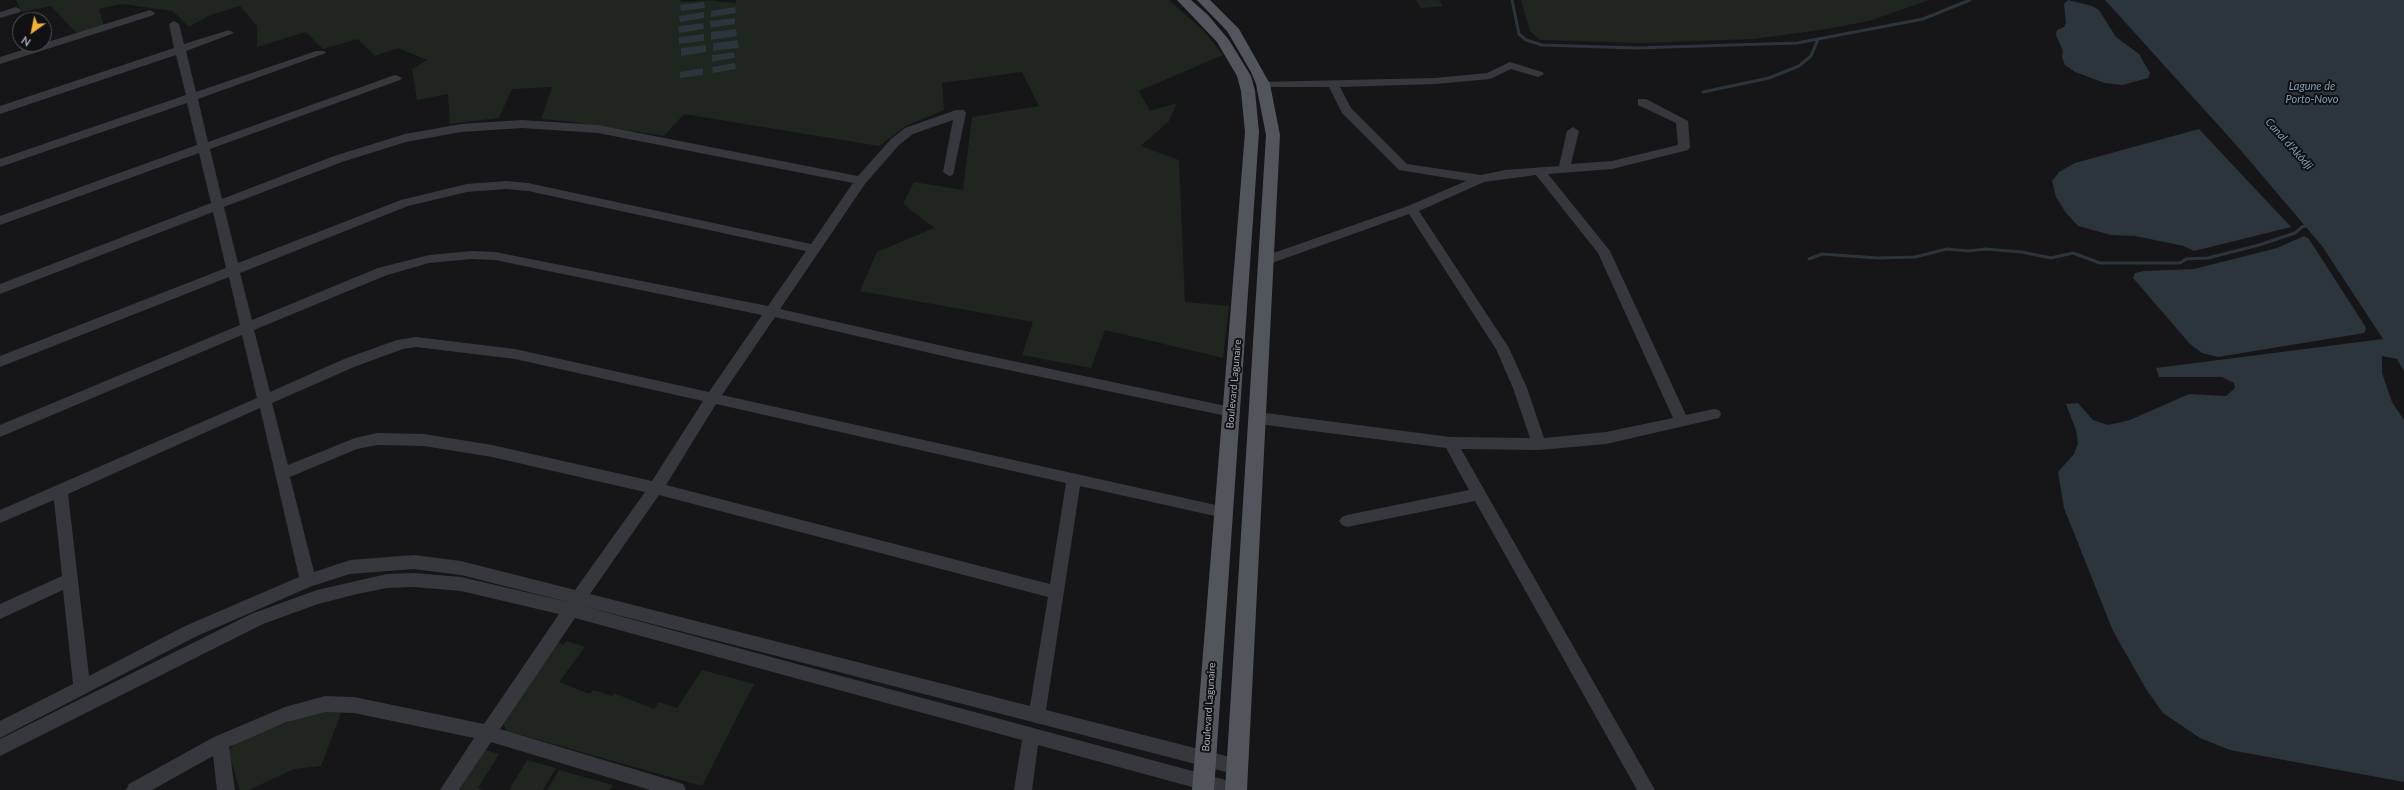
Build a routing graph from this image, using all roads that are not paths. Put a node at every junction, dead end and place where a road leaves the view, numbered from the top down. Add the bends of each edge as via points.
1 (1183, 0) edge
2 (1203, 0) edge
3 (16, 10) dead end
4 (150, 13) dead end
5 (0, 15) edge
6 (174, 24) dead end
7 (228, 33) dead end
8 (179, 50) junction
9 (320, 53) dead end
10 (0, 61) edge
11 (1538, 74) dead end
12 (396, 78) dead end
13 (1263, 84) junction
14 (1333, 84) junction
15 (191, 97) junction
16 (1642, 102) dead end
17 (0, 110) edge
18 (1573, 131) dead end
19 (203, 148) junction
20 (0, 163) edge
21 (1564, 169) junction
22 (949, 172) dead end
23 (1540, 172) junction
24 (1481, 179) junction
25 (861, 182) junction
26 (217, 206) junction
27 (1412, 209) junction
28 (0, 221) edge
29 (816, 248) junction
30 (1267, 260) junction
31 (233, 270) junction
32 (0, 289) edge
33 (773, 312) junction
34 (247, 329) junction
35 (0, 362) edge
36 (712, 398) junction
37 (264, 401) junction
38 (1231, 412) junction
39 (1714, 414) dead end
40 (1258, 418) junction
41 (1681, 420) junction
42 (0, 431) edge
43 (1450, 443) junction
44 (1539, 444) junction
45 (282, 474) junction
46 (1074, 479) junction
47 (656, 488) junction
48 (60, 491) junction
49 (1479, 494) junction
50 (1224, 512) junction
51 (0, 517) edge
52 (1347, 521) dead end
53 (70, 579) junction
54 (308, 580) junction
55 (1055, 592) junction
56 (574, 604) junction
57 (0, 612) edge
58 (82, 687) junction
59 (1037, 716) junction
60 (0, 730) edge
61 (488, 733) junction
62 (1031, 735) junction
63 (220, 743) junction
64 (0, 748) edge
65 (1205, 759) junction
66 (1238, 767) junction
67 (1203, 786) edge
68 (135, 790) edge
69 (226, 790) edge
70 (449, 790) edge
71 (677, 790) edge
72 (1023, 790) edge
73 (1233, 790) edge
74 (1236, 790) edge
75 (1646, 790) edge

1 - 38 main road, Boulevard Lagunaire via 1222,40 1244,76 1248,91 1252,132
2 - 13 main road via 1232,29
3 - 5 street
4 - 10 street
6 - 8 street
7 - 8 street
8 - 15 street
8 - 17 street
9 - 15 street
11 - 14 street via 1510,65 1490,76 1435,81
12 - 19 street
13 - 14 street
13 - 30 main road via 1273,135
14 - 24 street via 1346,110 1403,167
15 - 19 street
15 - 20 street
16 - 21 street via 1682,121 1684,147 1612,165
18 - 21 street
19 - 26 street
19 - 28 street
21 - 23 street
22 - 25 street via 960,114 909,131 895,142
23 - 24 street via 1505,174
23 - 41 street via 1604,251
24 - 27 street
25 - 26 street via 598,129 522,124 461,128 405,138 338,158
25 - 29 street
26 - 31 street
26 - 32 street
27 - 30 street
27 - 44 street via 1502,348 1520,388
29 - 31 street via 528,187 506,186 444,192 405,203
29 - 33 street
30 - 40 main road
31 - 34 street
31 - 35 street
33 - 34 street via 495,256 460,255 429,259 382,272
33 - 36 street
33 - 38 street via 964,356
34 - 37 street
34 - 42 street
36 - 37 street via 515,354 416,342 402,344 349,363
36 - 46 street
36 - 47 street
37 - 45 street
37 - 48 street
38 - 50 main road, Boulevard Lagunaire
39 - 41 street
40 - 43 street
40 - 66 main road
41 - 44 street via 1606,438
43 - 44 street
43 - 49 street
45 - 47 street via 355,444 397,438 492,451
45 - 54 street
46 - 50 street
46 - 55 street
47 - 55 street
47 - 56 street
48 - 51 street
48 - 53 street
49 - 52 street
49 - 75 street
50 - 65 main road, Boulevard Lagunaire
53 - 57 street
53 - 58 street
54 - 56 street via 350,567 414,562 461,568
54 - 58 street via 191,631
55 - 59 street
56 - 59 street
56 - 61 street
56 - 62 street
56 - 64 street via 462,584 414,580 387,581 317,597 257,619
58 - 60 street
59 - 65 street
61 - 63 street via 354,705 325,704 286,715
61 - 70 street
61 - 71 street
62 - 67 street
62 - 72 street
63 - 68 street
63 - 69 street
65 - 66 street
65 - 67 main road, Boulevard Lagunaire
66 - 74 main road
67 - 73 street

